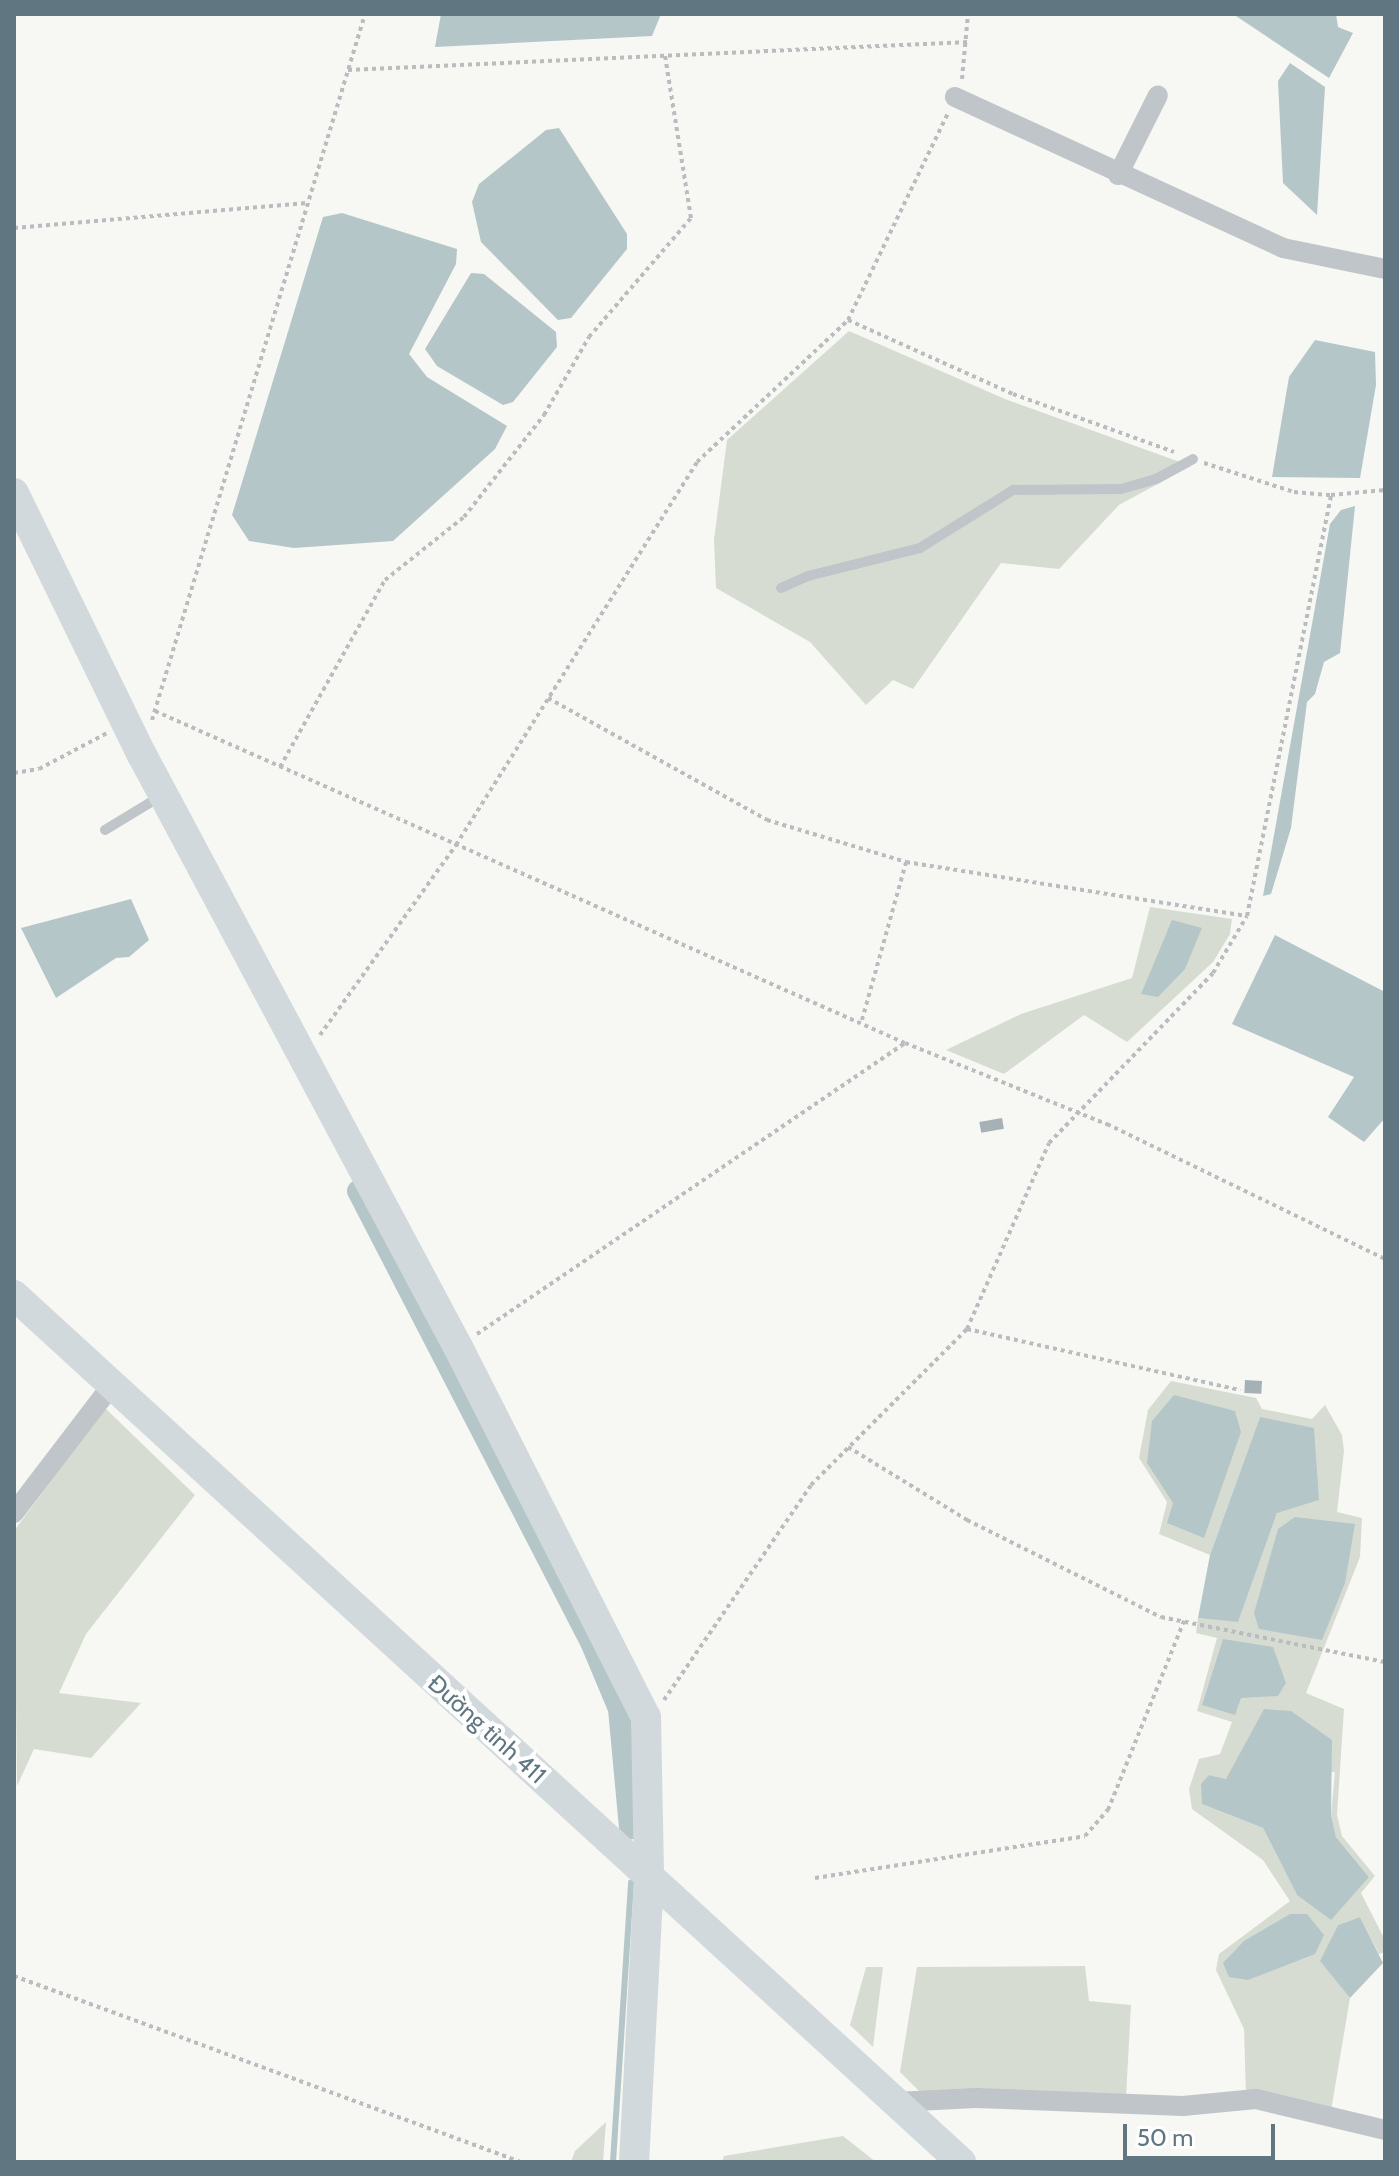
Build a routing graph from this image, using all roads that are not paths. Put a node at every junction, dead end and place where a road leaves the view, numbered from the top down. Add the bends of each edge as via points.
1 (1158, 95) dead end
2 (955, 97) road end
3 (1118, 175) junction
4 (1385, 269) edge
5 (1193, 459) road end
6 (14, 493) edge
7 (781, 588) dead end
8 (155, 799) junction
9 (105, 830) dead end
10 (14, 1295) edge
11 (111, 1386) junction
12 (14, 1513) edge
13 (649, 1877) junction
14 (895, 2102) junction
15 (1385, 2130) edge
16 (634, 2162) edge
17 (961, 2162) edge

1 - 3 street
2 - 3 street
3 - 4 street via 1283,248
5 - 7 lane via 1156,479 1121,489 1013,490 920,548 808,576
6 - 8 main road via 142,755
8 - 9 lane
8 - 13 main road via 303,1057 646,1717
10 - 11 main road, Đường tỉnh 411
11 - 12 street
11 - 13 main road, Đường tỉnh 411
13 - 14 main road, Đường tỉnh 411
13 - 16 main road
14 - 15 street via 976,2098 1183,2106 1256,2099
14 - 17 main road, Đường tỉnh 411

